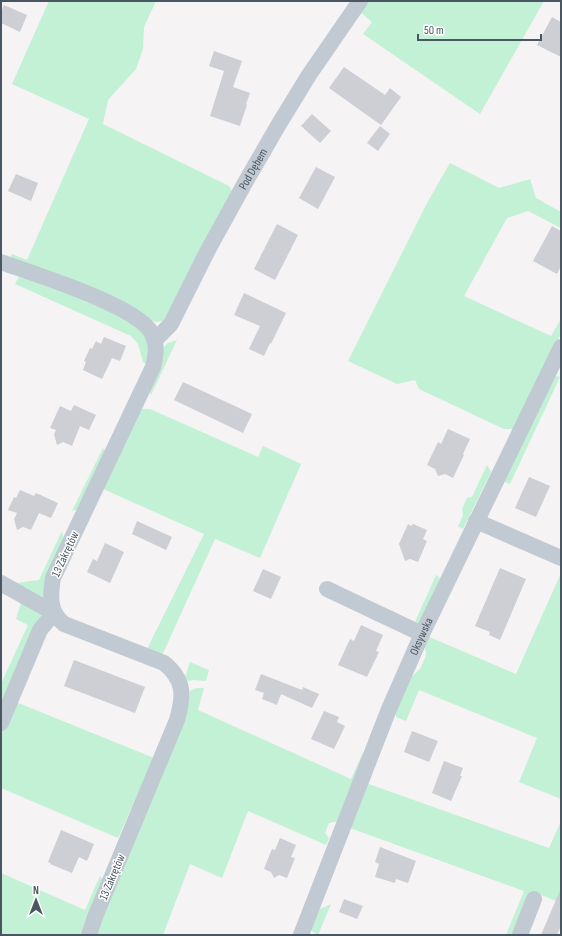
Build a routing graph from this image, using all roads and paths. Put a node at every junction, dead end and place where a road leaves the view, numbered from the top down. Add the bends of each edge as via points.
1 (360, 1) edge
2 (1, 262) edge
3 (155, 340) junction
4 (561, 347) edge
5 (476, 521) junction
6 (561, 558) edge
7 (1, 583) edge
8 (327, 589) dead end
9 (54, 613) junction
10 (422, 634) junction
11 (1, 723) edge
12 (534, 899) dead end
13 (89, 935) edge
14 (301, 935) edge
15 (520, 935) edge

1 - 3 street, Pod Dębem via 283,117 212,243 171,324
2 - 3 street via 121,308 148,327
3 - 9 street, 13 Zakrętów via 156,355 153,368 53,578 50,601
4 - 5 street, Oksywska
5 - 6 street
5 - 10 street, Oksywska
7 - 9 street
8 - 10 street
9 - 11 street via 40,630
9 - 13 street, 13 Zakrętów via 58,620 75,630 164,663 178,678 183,696 177,720
10 - 14 street, Oksywska via 389,709
12 - 15 street

